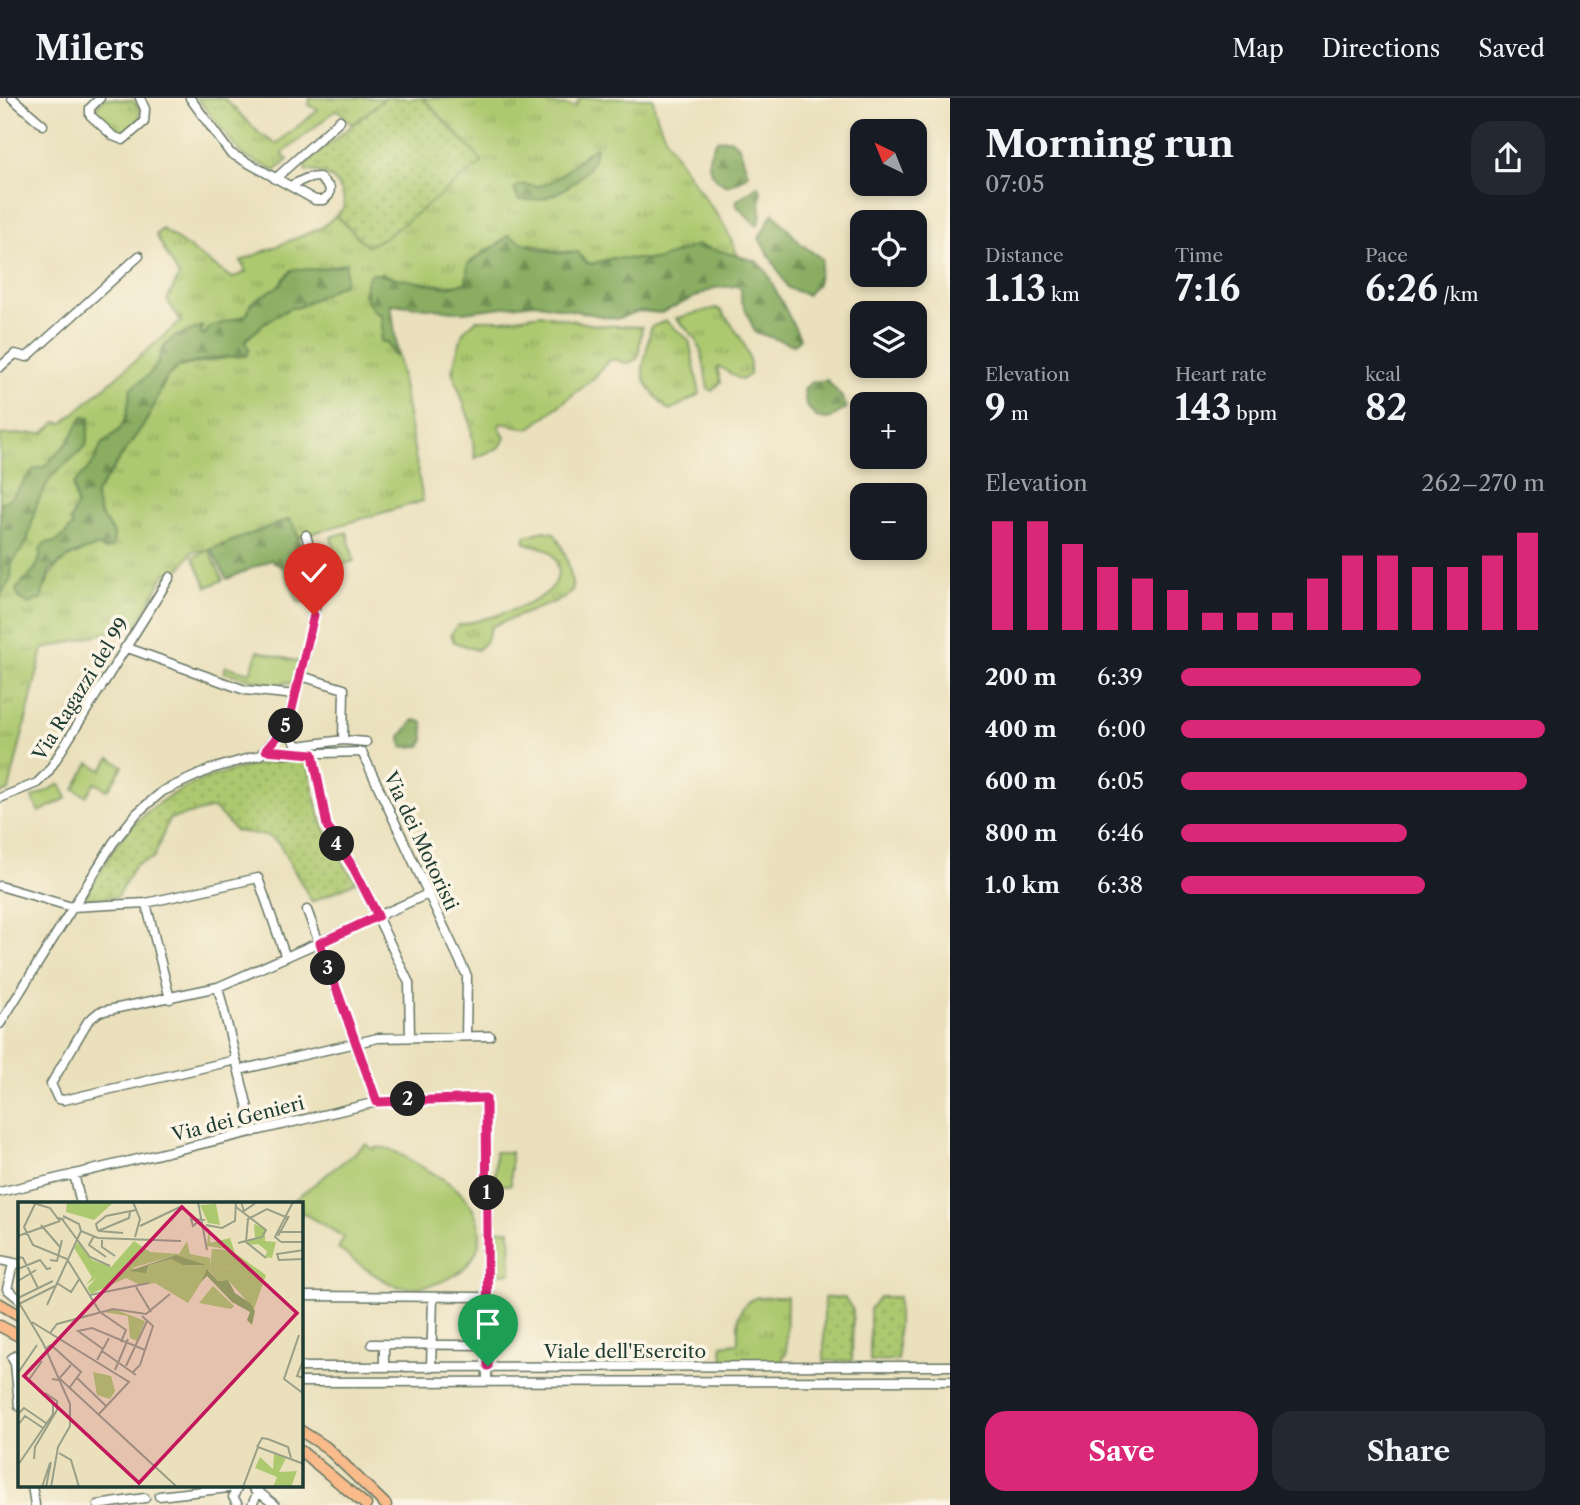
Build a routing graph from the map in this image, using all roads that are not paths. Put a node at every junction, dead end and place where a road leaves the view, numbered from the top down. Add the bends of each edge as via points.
1 (12, 98) edge
2 (100, 98) edge
3 (140, 98) edge
4 (190, 98) edge
5 (340, 120) dead end
6 (43, 125) dead end
7 (275, 179) junction
8 (290, 186) junction
9 (139, 256) dead end
10 (0, 367) edge
11 (306, 535) dead end
12 (170, 576) dead end
13 (125, 647) junction
14 (301, 676) junction
15 (296, 695) junction
16 (288, 722) junction
17 (343, 740) junction
18 (366, 742) dead end
19 (266, 750) junction
20 (313, 754) junction
21 (0, 798) edge
22 (0, 886) edge
23 (428, 894) junction
24 (146, 903) junction
25 (72, 907) junction
26 (307, 910) dead end
27 (378, 916) junction
28 (320, 943) junction
29 (285, 955) junction
30 (218, 987) junction
31 (170, 999) junction
32 (0, 1024) edge
33 (410, 1036) junction
34 (467, 1036) junction
35 (490, 1036) dead end
36 (355, 1043) junction
37 (236, 1060) junction
38 (239, 1070) junction
39 (377, 1102) junction
40 (254, 1132) junction
41 (74, 1174) junction
42 (0, 1192) edge
43 (81, 1202) edge
44 (0, 1260) edge
45 (16, 1264) edge
46 (303, 1296) edge
47 (433, 1297) junction
48 (487, 1297) junction
49 (18, 1298) edge
50 (0, 1304) edge
51 (18, 1314) edge
52 (0, 1326) edge
53 (18, 1335) edge
54 (372, 1344) dead end
55 (384, 1345) junction
56 (432, 1345) junction
57 (488, 1345) junction
58 (17, 1363) edge
59 (488, 1366) junction
60 (697, 1366) junction
61 (820, 1366) junction
62 (903, 1366) junction
63 (914, 1366) junction
64 (947, 1366) edge
65 (303, 1367) edge
66 (349, 1367) junction
67 (384, 1367) junction
68 (417, 1367) junction
69 (431, 1367) junction
70 (610, 1367) junction
71 (611, 1381) junction
72 (697, 1381) junction
73 (819, 1381) junction
74 (903, 1381) junction
75 (914, 1381) junction
76 (947, 1381) edge
77 (303, 1382) edge
78 (350, 1382) junction
79 (417, 1382) junction
80 (487, 1382) junction
81 (18, 1384) edge
82 (303, 1432) edge
83 (303, 1453) edge
84 (221, 1488) edge
85 (236, 1488) edge
86 (254, 1488) edge
87 (255, 1488) edge
88 (159, 1496) dead end
89 (145, 1499) dead end
90 (98, 1505) edge
91 (238, 1505) edge
92 (252, 1505) edge
93 (275, 1505) edge
94 (366, 1505) edge
95 (386, 1505) edge

1 - 6 street
2 - 3 street via 90,108 90,115 121,140 144,122
4 - 7 street via 230,153
5 - 7 street
7 - 8 street
8 - 8 street via 319,201 330,192 319,177
9 - 10 street via 22,356 15,354
11 - 14 street via 318,587
12 - 13 street, Via Ragazzi del 99
13 - 15 street via 245,690
13 - 21 street, Via Ragazzi del 99 via 45,776
14 - 15 street
14 - 17 street via 344,689
15 - 16 street
16 - 17 street via 298,746
16 - 19 street
17 - 18 street
19 - 20 street, Via dei Motoristi
19 - 25 street via 159,794 116,838
20 - 23 street, Via dei Motoristi via 362,752
20 - 27 street via 327,826
22 - 25 street
23 - 27 street
23 - 34 street, Via dei Motoristi via 467,976
24 - 25 street
24 - 29 street via 258,878
24 - 31 street
25 - 32 street
26 - 28 street
27 - 28 street
27 - 33 street via 410,988
28 - 29 street
28 - 36 street
29 - 30 street
30 - 31 street
30 - 37 street
31 - 37 street via 101,1011 88,1021 51,1081 59,1099
33 - 34 street
33 - 36 street
34 - 35 street
36 - 38 street
36 - 39 street
37 - 38 street
38 - 40 street
39 - 40 street, Via dei Genieri
39 - 48 street, Via dei Genieri via 486,1098
40 - 41 street, Via dei Genieri
41 - 42 street, Via dei Genieri
41 - 43 street
44 - 45 street
45 - 49 street via 7,1290
46 - 47 street
47 - 48 street
47 - 56 street
48 - 57 street
50 - 51 main road
52 - 53 main road
54 - 55 street
55 - 56 street
55 - 67 street
56 - 57 street
56 - 69 street
57 - 59 street
58 - 81 street
59 - 69 street, Viale dell'Esercito
59 - 70 street, Viale dell'Esercito
59 - 80 street
60 - 61 street, Viale dell'Esercito
60 - 70 street, Viale dell'Esercito
60 - 72 street
61 - 62 street, Viale dell'Esercito
61 - 73 street
62 - 63 street, Viale dell'Esercito
62 - 74 street
63 - 64 street, Viale dell'Esercito
63 - 75 street
64 - 76 street
65 - 66 street, Viale dell'Esercito
66 - 67 street, Viale dell'Esercito
66 - 78 street
67 - 68 street, Viale dell'Esercito
68 - 69 street, Viale dell'Esercito
68 - 79 street
70 - 71 street
71 - 72 street, Viale dell'Esercito
71 - 80 street, Viale dell'Esercito
72 - 73 street, Viale dell'Esercito
73 - 74 street, Viale dell'Esercito
74 - 75 street, Viale dell'Esercito
75 - 76 street, Viale dell'Esercito
77 - 78 street, Viale dell'Esercito
78 - 79 street, Viale dell'Esercito
79 - 80 street, Viale dell'Esercito
82 - 95 main road via 327,1447
83 - 94 main road
84 - 88 street
85 - 91 street via 233,1497
86 - 92 street via 257,1498
87 - 93 street
89 - 90 street

